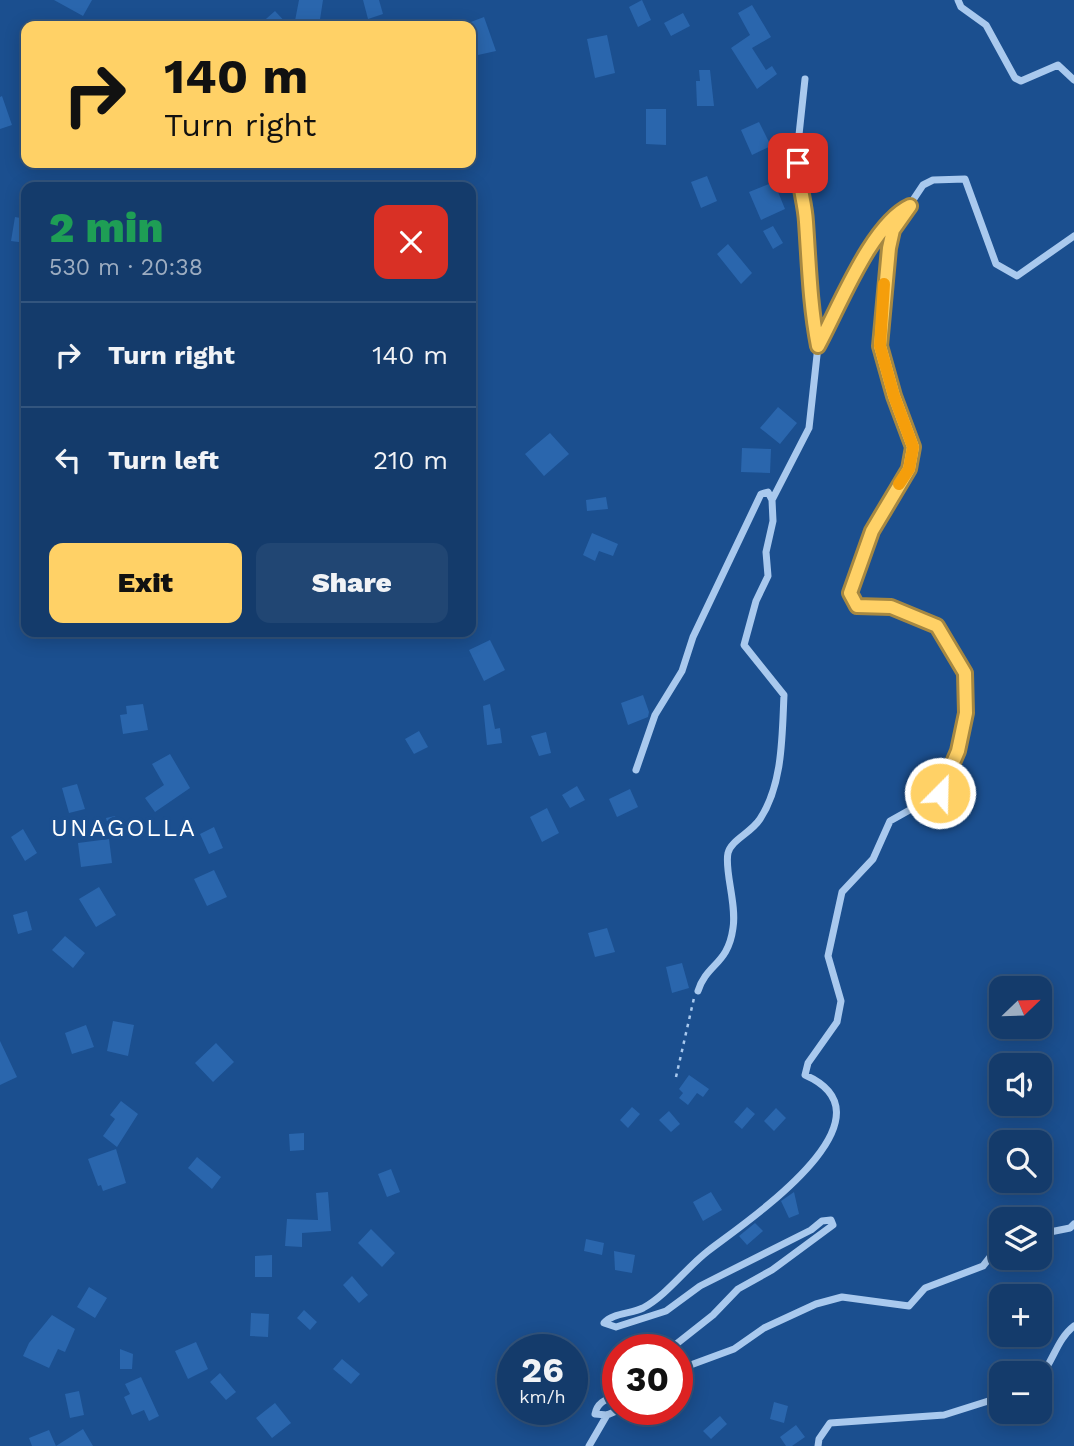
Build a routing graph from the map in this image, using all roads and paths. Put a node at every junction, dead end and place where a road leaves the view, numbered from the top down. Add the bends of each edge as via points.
1 (958, 0) edge
2 (804, 79) dead end
3 (1074, 80) edge
4 (910, 206) junction
5 (1074, 236) edge
6 (818, 346) junction
7 (772, 499) junction
8 (636, 770) dead end
9 (698, 991) joint
10 (676, 1077) dead end
11 (1074, 1224) edge
12 (1052, 1232) edge
13 (989, 1258) edge
14 (1074, 1326) edge
15 (689, 1334) edge
16 (1052, 1361) edge
17 (693, 1364) edge
18 (989, 1401) edge
19 (602, 1404) edge
20 (602, 1415) edge
21 (602, 1424) edge
22 (589, 1446) edge
23 (818, 1446) edge

1 - 3 street via 986,25 1015,78 1021,81 1058,65
2 - 6 street via 798,183 806,218 809,303
4 - 5 street via 923,185 933,180 965,179 996,264 1017,276
4 - 6 street via 899,212 875,241
4 - 15 street via 893,230 885,266 880,346 913,447 909,469 872,531 850,593 857,606 891,607 937,626 965,673 966,713 958,751 940,793 890,821 873,859 842,892 828,956 841,1001 837,1022 808,1063 805,1075 822,1082 834,1095 829,1138 799,1180 739,1231 708,1251 644,1307 604,1323 616,1326 666,1311 700,1286 822,1221 831,1220 833,1225 738,1289
6 - 7 street via 809,428
7 - 8 street via 768,492 761,494 682,671 655,715
7 - 9 street via 768,576 744,645 784,695 782,747 772,796 750,833 734,841 727,854 735,901 733,928 726,956 701,980
9 - 10 path via 691,1003
11 - 12 street
13 - 17 street via 983,1266 925,1288 909,1306 842,1297 817,1304 764,1328 734,1349
14 - 16 street via 1062,1334
18 - 23 street via 944,1415 830,1423
19 - 20 street via 595,1414
21 - 22 street

